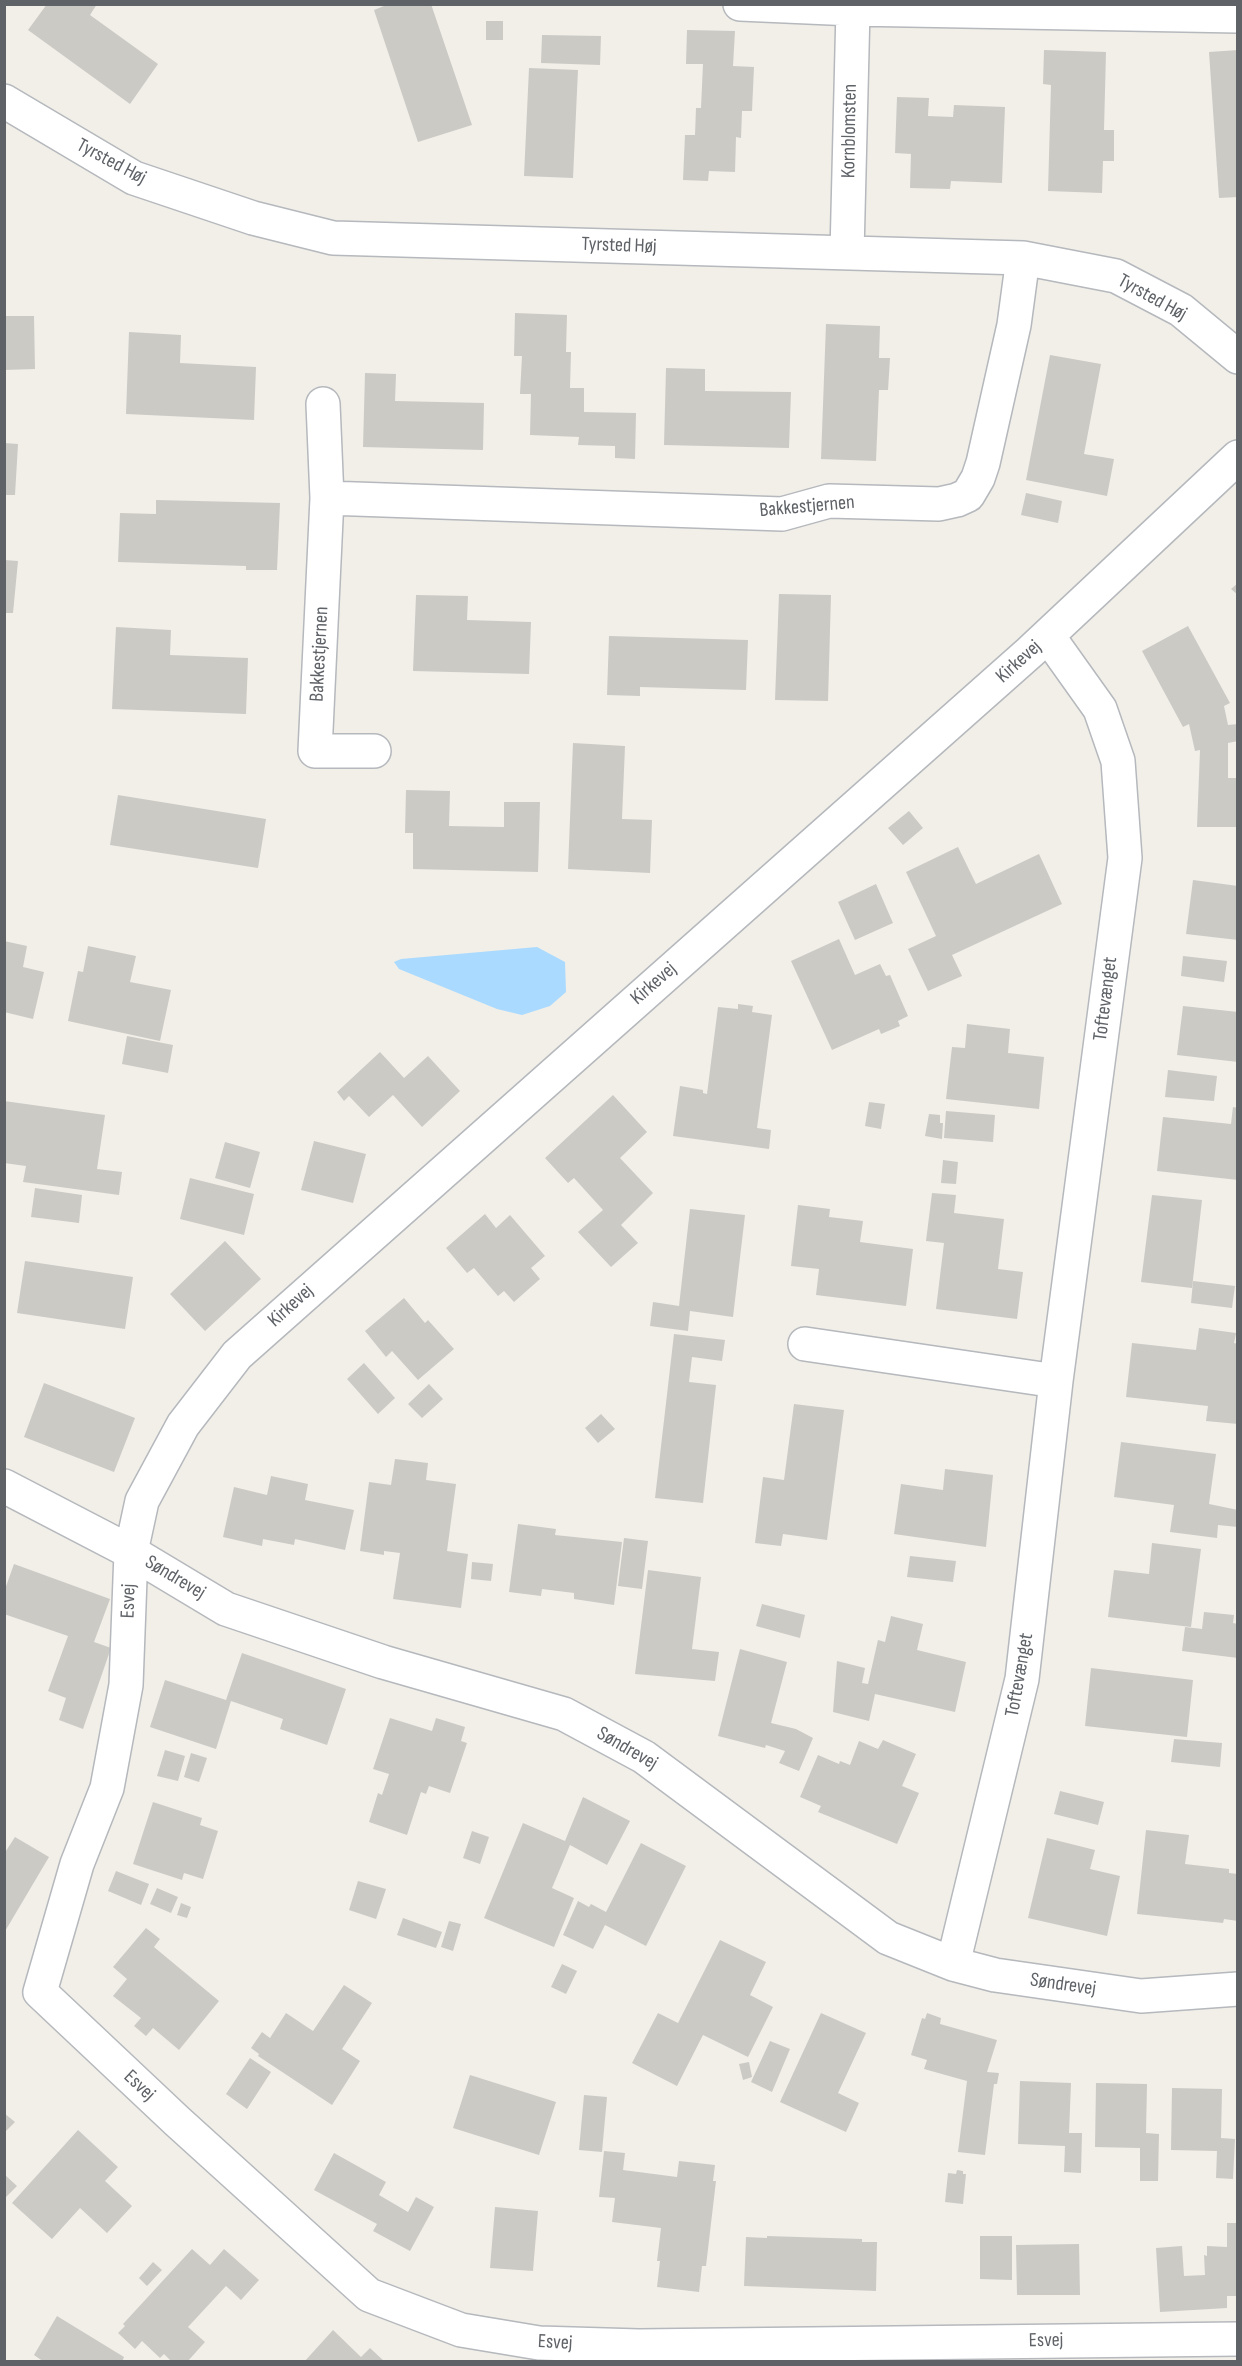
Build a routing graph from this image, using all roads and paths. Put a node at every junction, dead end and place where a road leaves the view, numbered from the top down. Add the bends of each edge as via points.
1 (740, 4) edge
2 (853, 9) junction
3 (1238, 16) edge
4 (4, 102) edge
5 (847, 253) junction
6 (1023, 258) junction
7 (1238, 357) edge
8 (323, 404) dead end
9 (1238, 457) edge
10 (327, 498) junction
11 (1048, 636) junction
12 (374, 751) dead end
13 (805, 1344) dead end
14 (1056, 1381) junction
15 (4, 1486) edge
16 (131, 1552) junction
17 (953, 1964) junction
18 (1238, 1989) edge
19 (1238, 2338) edge
20 (640, 2354) edge

1 - 2 street
2 - 3 street
2 - 5 street, Kornblomsten
4 - 5 street, Tyrsted Høj via 134,178 253,218 333,238
5 - 6 street, Tyrsted Høj
6 - 7 street, Tyrsted Høj via 1116,276 1181,310
6 - 10 street, Bakkestjernen via 1014,325 983,463 968,495 957,500 939,504 829,501 782,514
8 - 10 street, Bakkestjernen
9 - 11 street, Kirkevej
10 - 12 street, Bakkestjernen via 315,751
11 - 14 street, Toftevænget via 1100,709 1118,761 1125,858
11 - 16 street, Kirkevej via 237,1354 183,1425 142,1501
13 - 14 street
14 - 17 street, Toftevænget via 1022,1679
15 - 16 street, Søndrevej
16 - 17 street, Søndrevej via 226,1609 383,1662 564,1714 644,1756 888,1938
16 - 20 street, Esvej via 126,1685 107,1788 77,1864 40,1992 369,2295 460,2330
17 - 18 street, Søndrevej via 995,1975 1141,1996
19 - 20 street, Esvej

